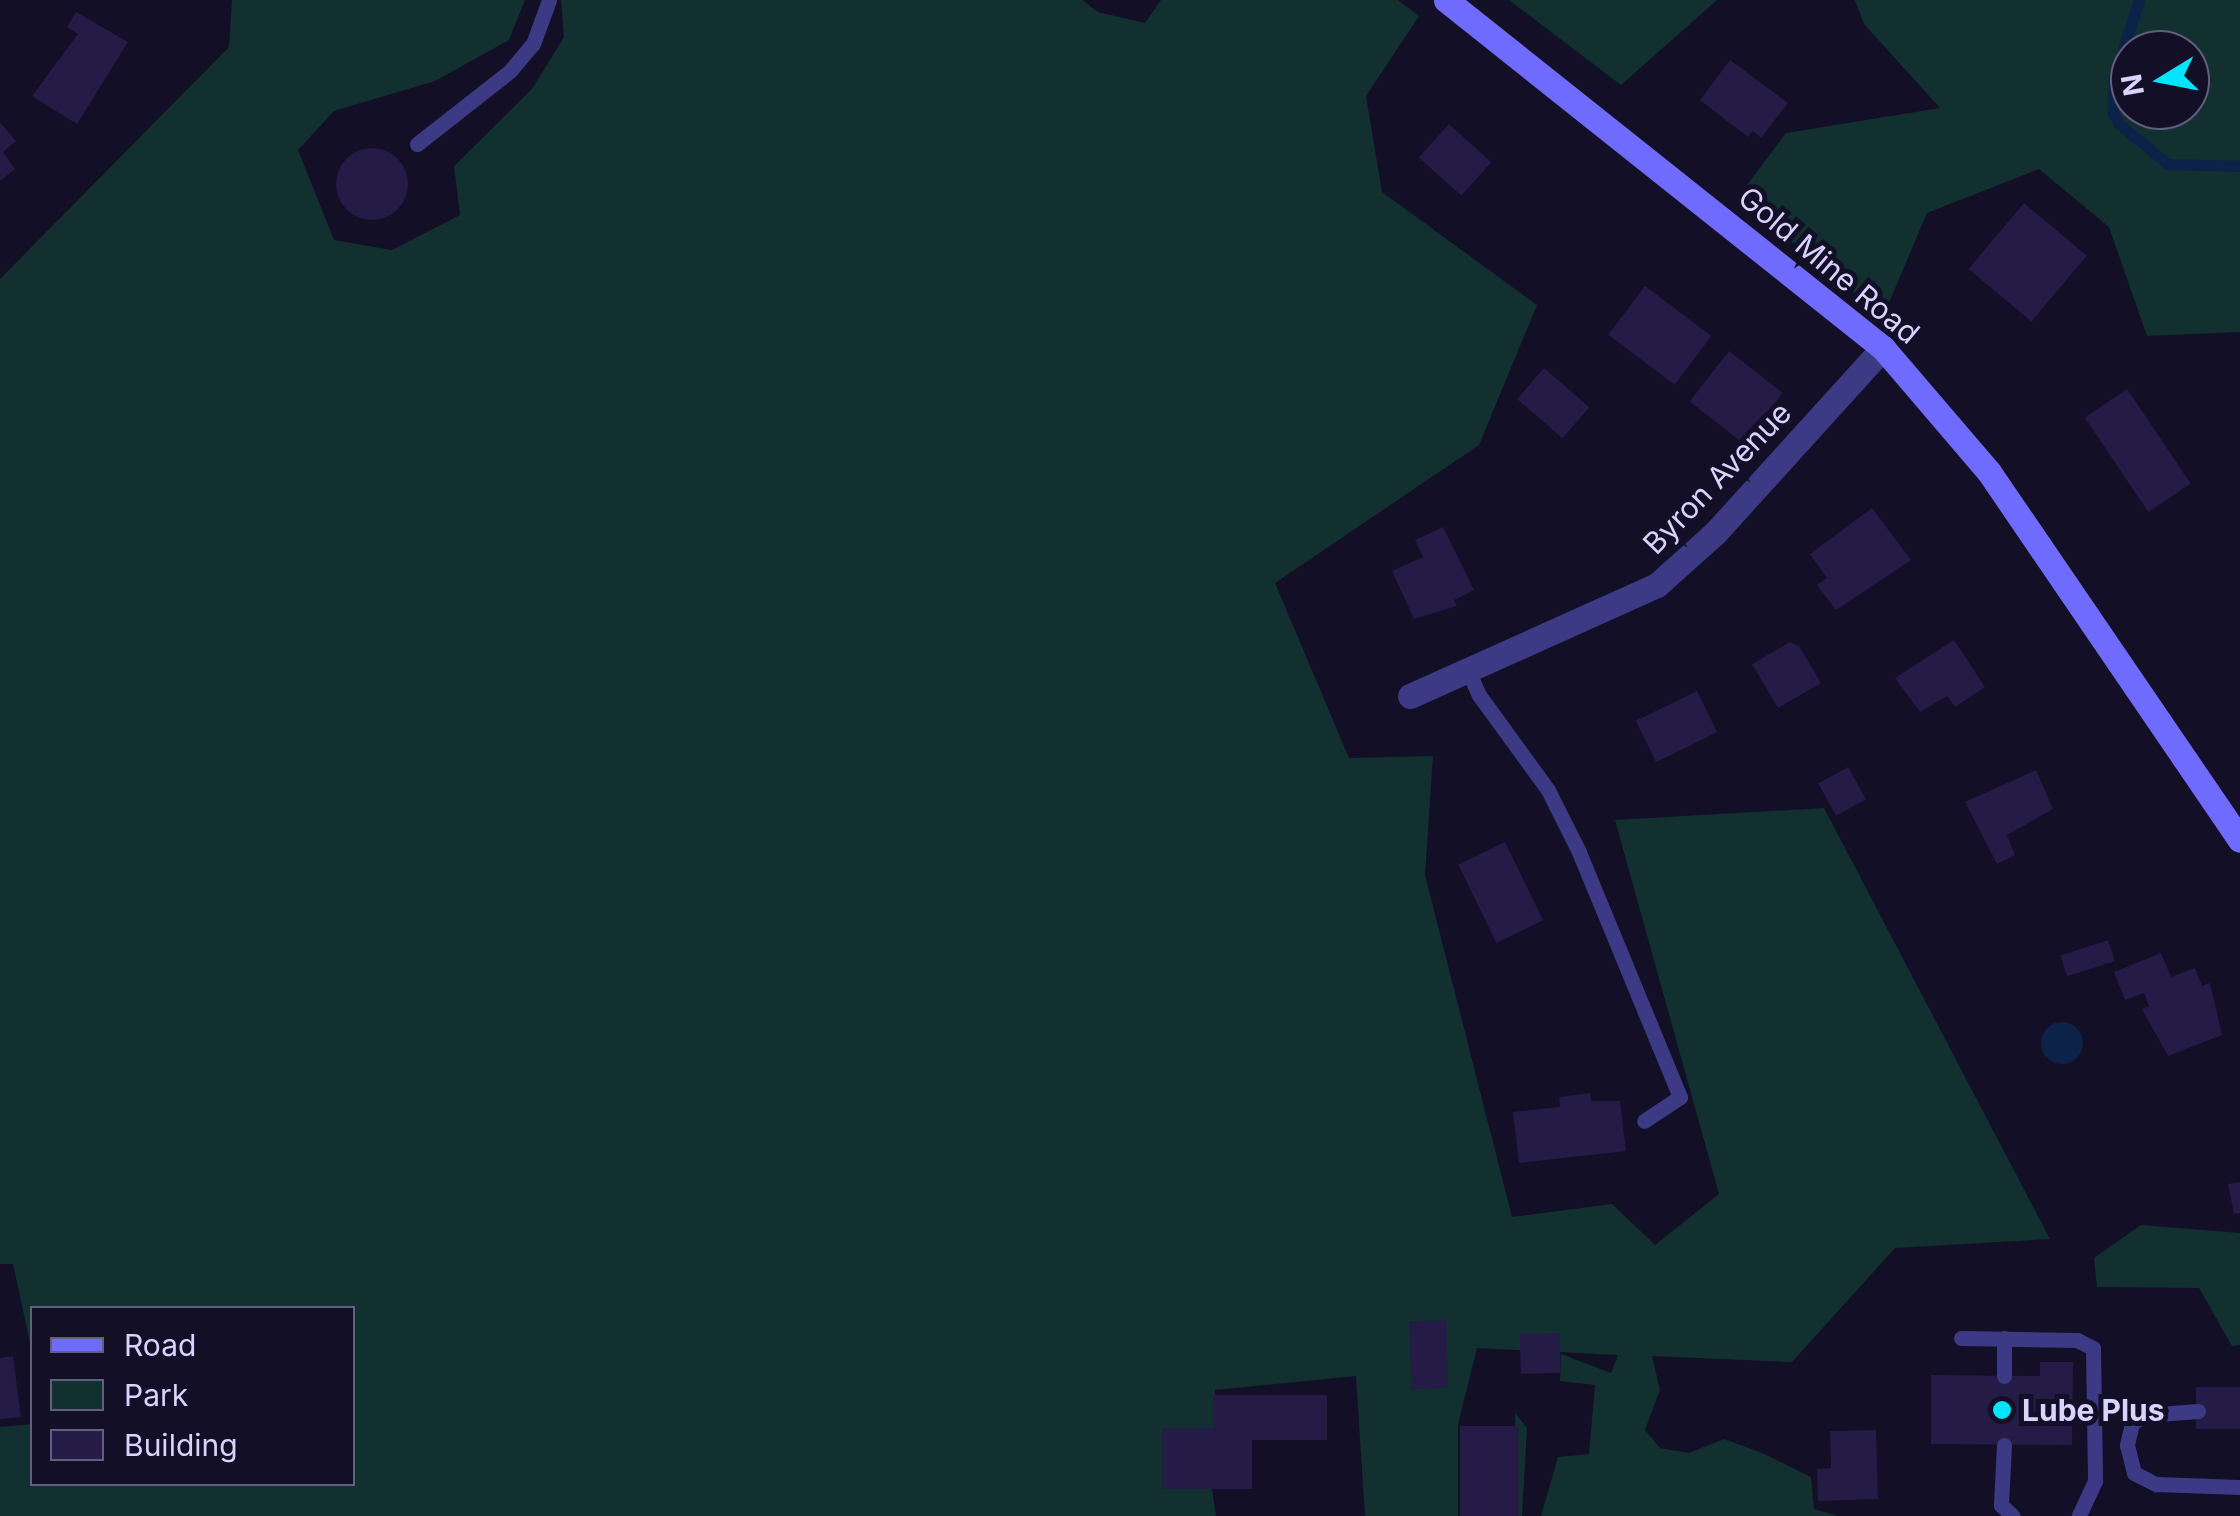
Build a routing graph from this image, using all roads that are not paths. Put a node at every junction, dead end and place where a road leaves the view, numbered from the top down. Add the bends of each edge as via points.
1 (549, 0) edge
2 (1446, 0) edge
3 (417, 144) dead end
4 (1884, 348) junction
5 (1470, 672) junction
6 (1410, 696) dead end
7 (2240, 840) edge
8 (1644, 1120) dead end
9 (1961, 1338) dead end
10 (2004, 1338) junction
11 (2004, 1376) dead end
12 (2198, 1411) dead end
13 (2004, 1444) dead end
14 (2240, 1486) edge
15 (2013, 1516) edge
16 (2079, 1516) edge

1 - 3 lane via 533,44 510,71
2 - 4 street, Gold Mine Road
4 - 5 street, Byron Avenue via 1715,532 1656,586
4 - 7 street, Gold Mine Road via 1989,472
5 - 6 street, Byron Avenue
5 - 8 lane via 1564,821 1680,1097
9 - 10 lane
10 - 11 lane
10 - 16 lane via 2076,1340 2096,1352 2095,1481
12 - 14 lane via 2145,1415 2128,1435 2129,1461 2143,1480
13 - 15 lane via 2001,1505

